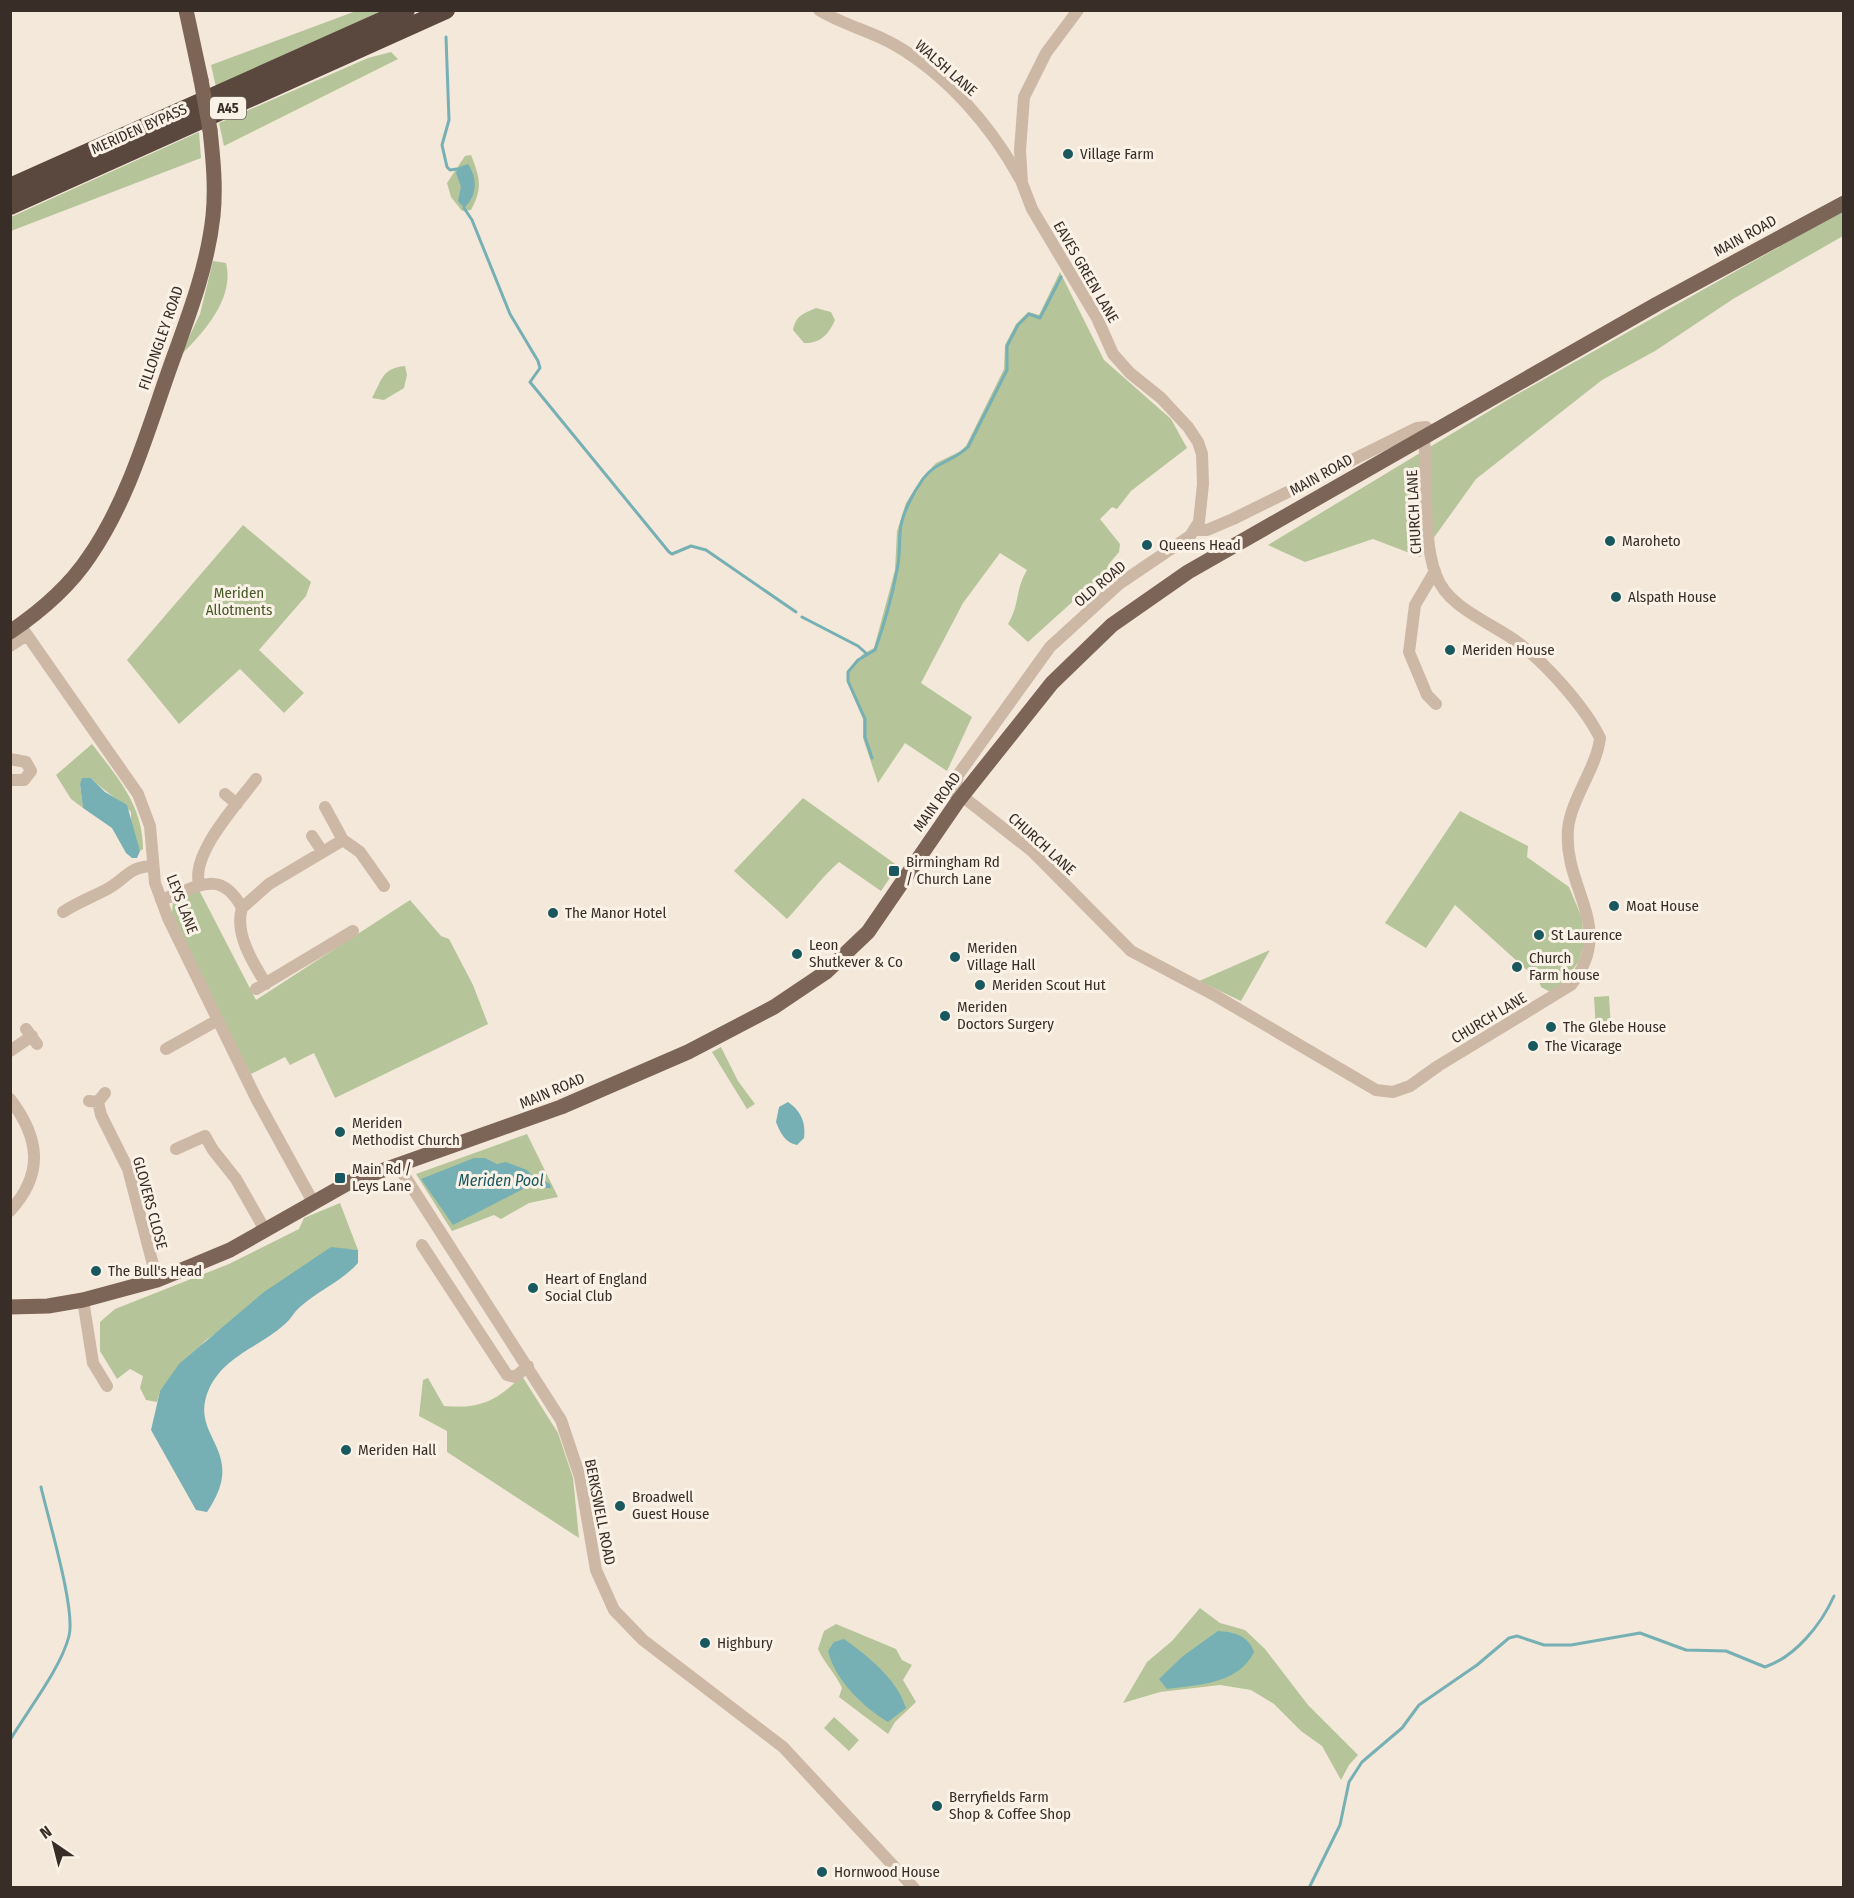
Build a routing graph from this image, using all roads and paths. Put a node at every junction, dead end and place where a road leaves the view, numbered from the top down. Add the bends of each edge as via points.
1 (186, 10) edge
2 (406, 10) edge
3 (446, 10) edge
4 (819, 10) edge
5 (1078, 10) edge
6 (1004, 150) junction
7 (1020, 150) junction
8 (1022, 183) junction
9 (10, 187) edge
10 (1844, 203) edge
11 (10, 206) edge
12 (1428, 436) junction
13 (1195, 530) junction
14 (1435, 571) junction
15 (19, 631) edge
16 (10, 646) edge
17 (1436, 704) dead end
18 (10, 759) edge
19 (256, 779) dead end
20 (10, 780) edge
21 (225, 794) dead end
22 (960, 799) junction
23 (237, 804) junction
24 (325, 807) dead end
25 (312, 836) dead end
26 (343, 840) junction
27 (322, 851) junction
28 (153, 866) junction
29 (198, 884) junction
30 (384, 886) dead end
31 (161, 900) junction
32 (242, 908) junction
33 (63, 912) dead end
34 (353, 931) dead end
35 (218, 1020) junction
36 (32, 1036) dead end
37 (166, 1049) dead end
38 (10, 1051) edge
39 (10, 1099) edge
40 (97, 1099) dead end
41 (176, 1149) dead end
42 (398, 1164) junction
43 (313, 1202) junction
44 (10, 1211) edge
45 (265, 1230) junction
46 (422, 1245) dead end
47 (157, 1280) junction
48 (83, 1300) junction
49 (10, 1307) edge
50 (528, 1366) junction
51 (107, 1386) dead end
52 (914, 1887) edge

1 - 15 main road, FILLONGLEY ROAD, bridge via 210,130 214,193 207,255 130,479 104,534 88,559
2 - 9 highway, MERIDEN BYPASS / A45
3 - 11 highway, MERIDEN BYPASS / A45
4 - 6 street, WALSH LANE via 895,45 926,67 970,109
5 - 7 street, EAVES GREEN LANE via 1046,53 1024,98
6 - 7 street
6 - 8 street, WALSH LANE
7 - 8 street, EAVES GREEN LANE
8 - 13 street, EAVES GREEN LANE via 1032,209 1097,318 1113,354 1161,398 1198,442 1203,484
10 - 12 main road, MAIN ROAD via 1657,304
12 - 13 street, OLD ROAD via 1426,427 1417,428 1233,519 1207,530
12 - 14 street, CHURCH LANE via 1431,554
12 - 22 main road, MAIN ROAD via 1188,572 1112,625 1052,683
13 - 22 street, OLD ROAD via 1119,584 1050,647 958,775 955,792
14 - 17 street via 1415,605 1409,652 1427,695
14 - 22 street, CHURCH LANE via 1457,603 1521,645 1543,665 1600,738 1568,826 1568,849 1591,931 1590,949 1585,968 1571,985 1404,1089 1376,1090 1131,951 1032,851
15 - 16 street, FILLONGLEY ROAD
15 - 28 street, LEYS LANE via 138,794 150,826
18 - 20 street via 26,762 31,771 24,780
19 - 23 street
21 - 23 street
22 - 42 main road, MAIN ROAD via 868,932 826,972 798,991 712,1041 561,1107
23 - 29 street via 204,853 196,875
24 - 26 street
25 - 27 street
26 - 27 street
26 - 30 street via 360,852
27 - 32 street via 269,884
28 - 31 street, LEYS LANE
28 - 33 street via 136,867 78,909
29 - 31 street
29 - 32 street via 212,882 225,886 234,892
31 - 35 street, LEYS LANE
32 - 34 street via 241,931 261,987
35 - 37 street
35 - 43 street, LEYS LANE via 256,1100
36 - 38 street
39 - 44 street via 29,1127 36,1156 25,1190
40 - 47 street, GLOVERS CLOSE via 128,1169
41 - 45 street via 205,1136
42 - 43 main road, MAIN ROAD via 350,1182
42 - 50 street, BERKSWELL ROAD
43 - 45 main road, MAIN ROAD
45 - 47 main road, MAIN ROAD via 230,1250
46 - 50 street via 507,1375 514,1377
47 - 48 main road, MAIN ROAD
48 - 49 main road, MAIN ROAD
48 - 51 street via 93,1363
50 - 52 street, BERKSWELL ROAD via 568,1436 580,1477 596,1570 614,1610 643,1640 783,1747

